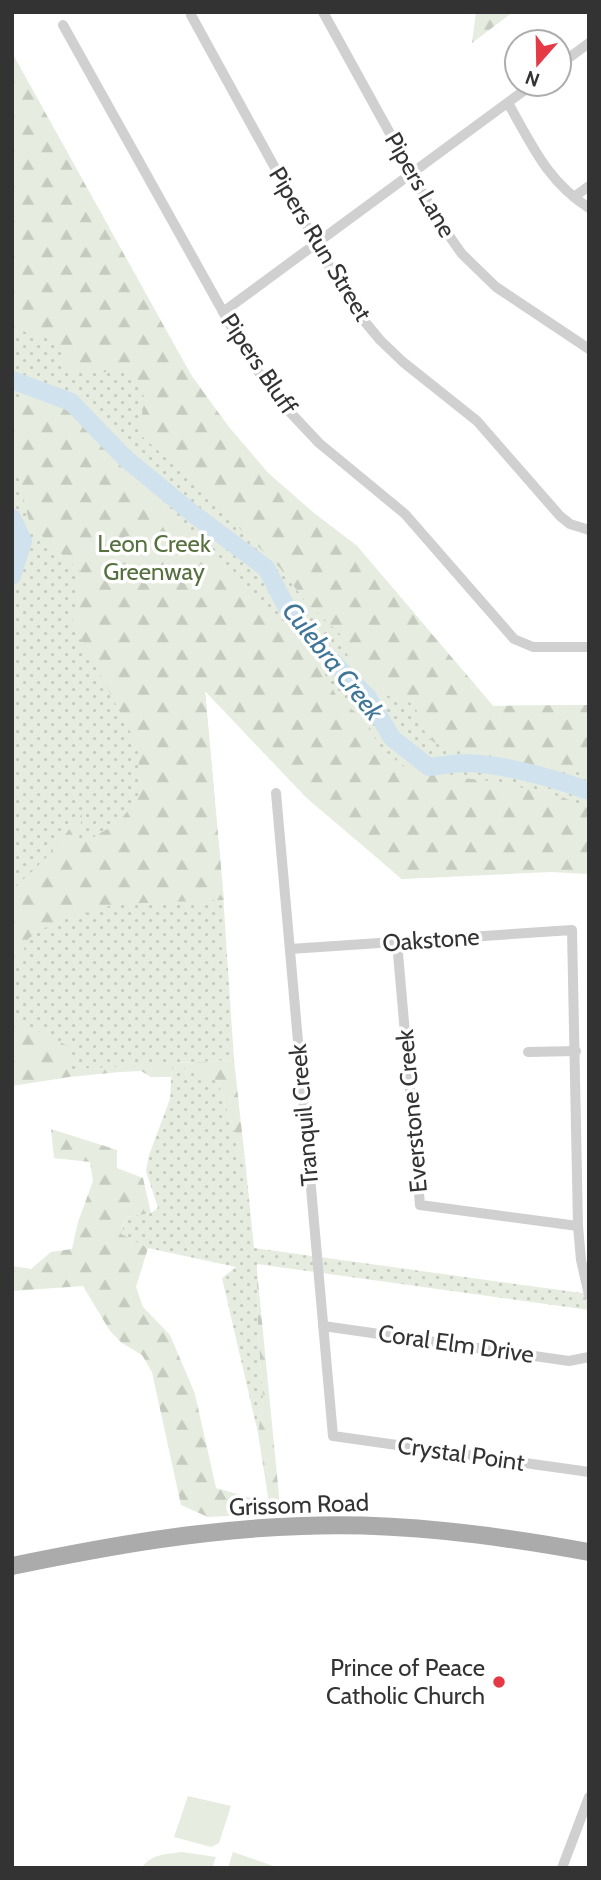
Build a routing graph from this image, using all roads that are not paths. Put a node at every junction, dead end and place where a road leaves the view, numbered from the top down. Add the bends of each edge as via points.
1 (323, 12) edge
2 (191, 15) dead end
3 (63, 25) dead end
4 (589, 43) edge
5 (573, 55) edge
6 (515, 98) edge
7 (508, 103) junction
8 (412, 172) junction
9 (589, 186) edge
10 (574, 197) junction
11 (589, 208) edge
12 (317, 243) junction
13 (223, 312) junction
14 (589, 349) edge
15 (584, 529) edge
16 (589, 647) edge
17 (276, 793) dead end
18 (397, 942) junction
19 (290, 949) junction
20 (576, 1051) junction
21 (528, 1052) dead end
22 (578, 1226) junction
23 (589, 1295) edge
24 (323, 1326) junction
25 (589, 1357) edge
26 (333, 1436) joint
27 (589, 1472) edge
28 (589, 1552) edge
29 (12, 1566) edge
30 (589, 1797) edge
31 (562, 1868) edge

1 - 8 street, Pipers Lane
2 - 12 street, Pipers Run Street
3 - 13 street, Pipers Bluff
4 - 5 street
6 - 7 street
7 - 8 street
7 - 10 street via 541,162
8 - 12 street
8 - 14 street, Pipers Lane via 436,217 478,271
9 - 10 street
10 - 11 street
12 - 13 street
12 - 15 street, Pipers Run Street via 356,311 380,340 477,421 560,516
13 - 16 street, Pipers Bluff via 257,370 288,410 319,443 405,514 508,634 533,647
17 - 19 street, Tranquil Creek
18 - 19 street, Oakstone
18 - 20 street, Oakstone via 572,930
18 - 22 street, Everstone Creek via 420,1205
19 - 24 street, Tranquil Creek
20 - 21 street
20 - 22 street
22 - 23 street
24 - 25 street, Coral Elm Drive via 569,1360
24 - 26 street, Tranquil Creek
26 - 27 street, Crystal Point
28 - 29 main road, Grissom Road via 446,1531 305,1525 170,1537
30 - 31 street

